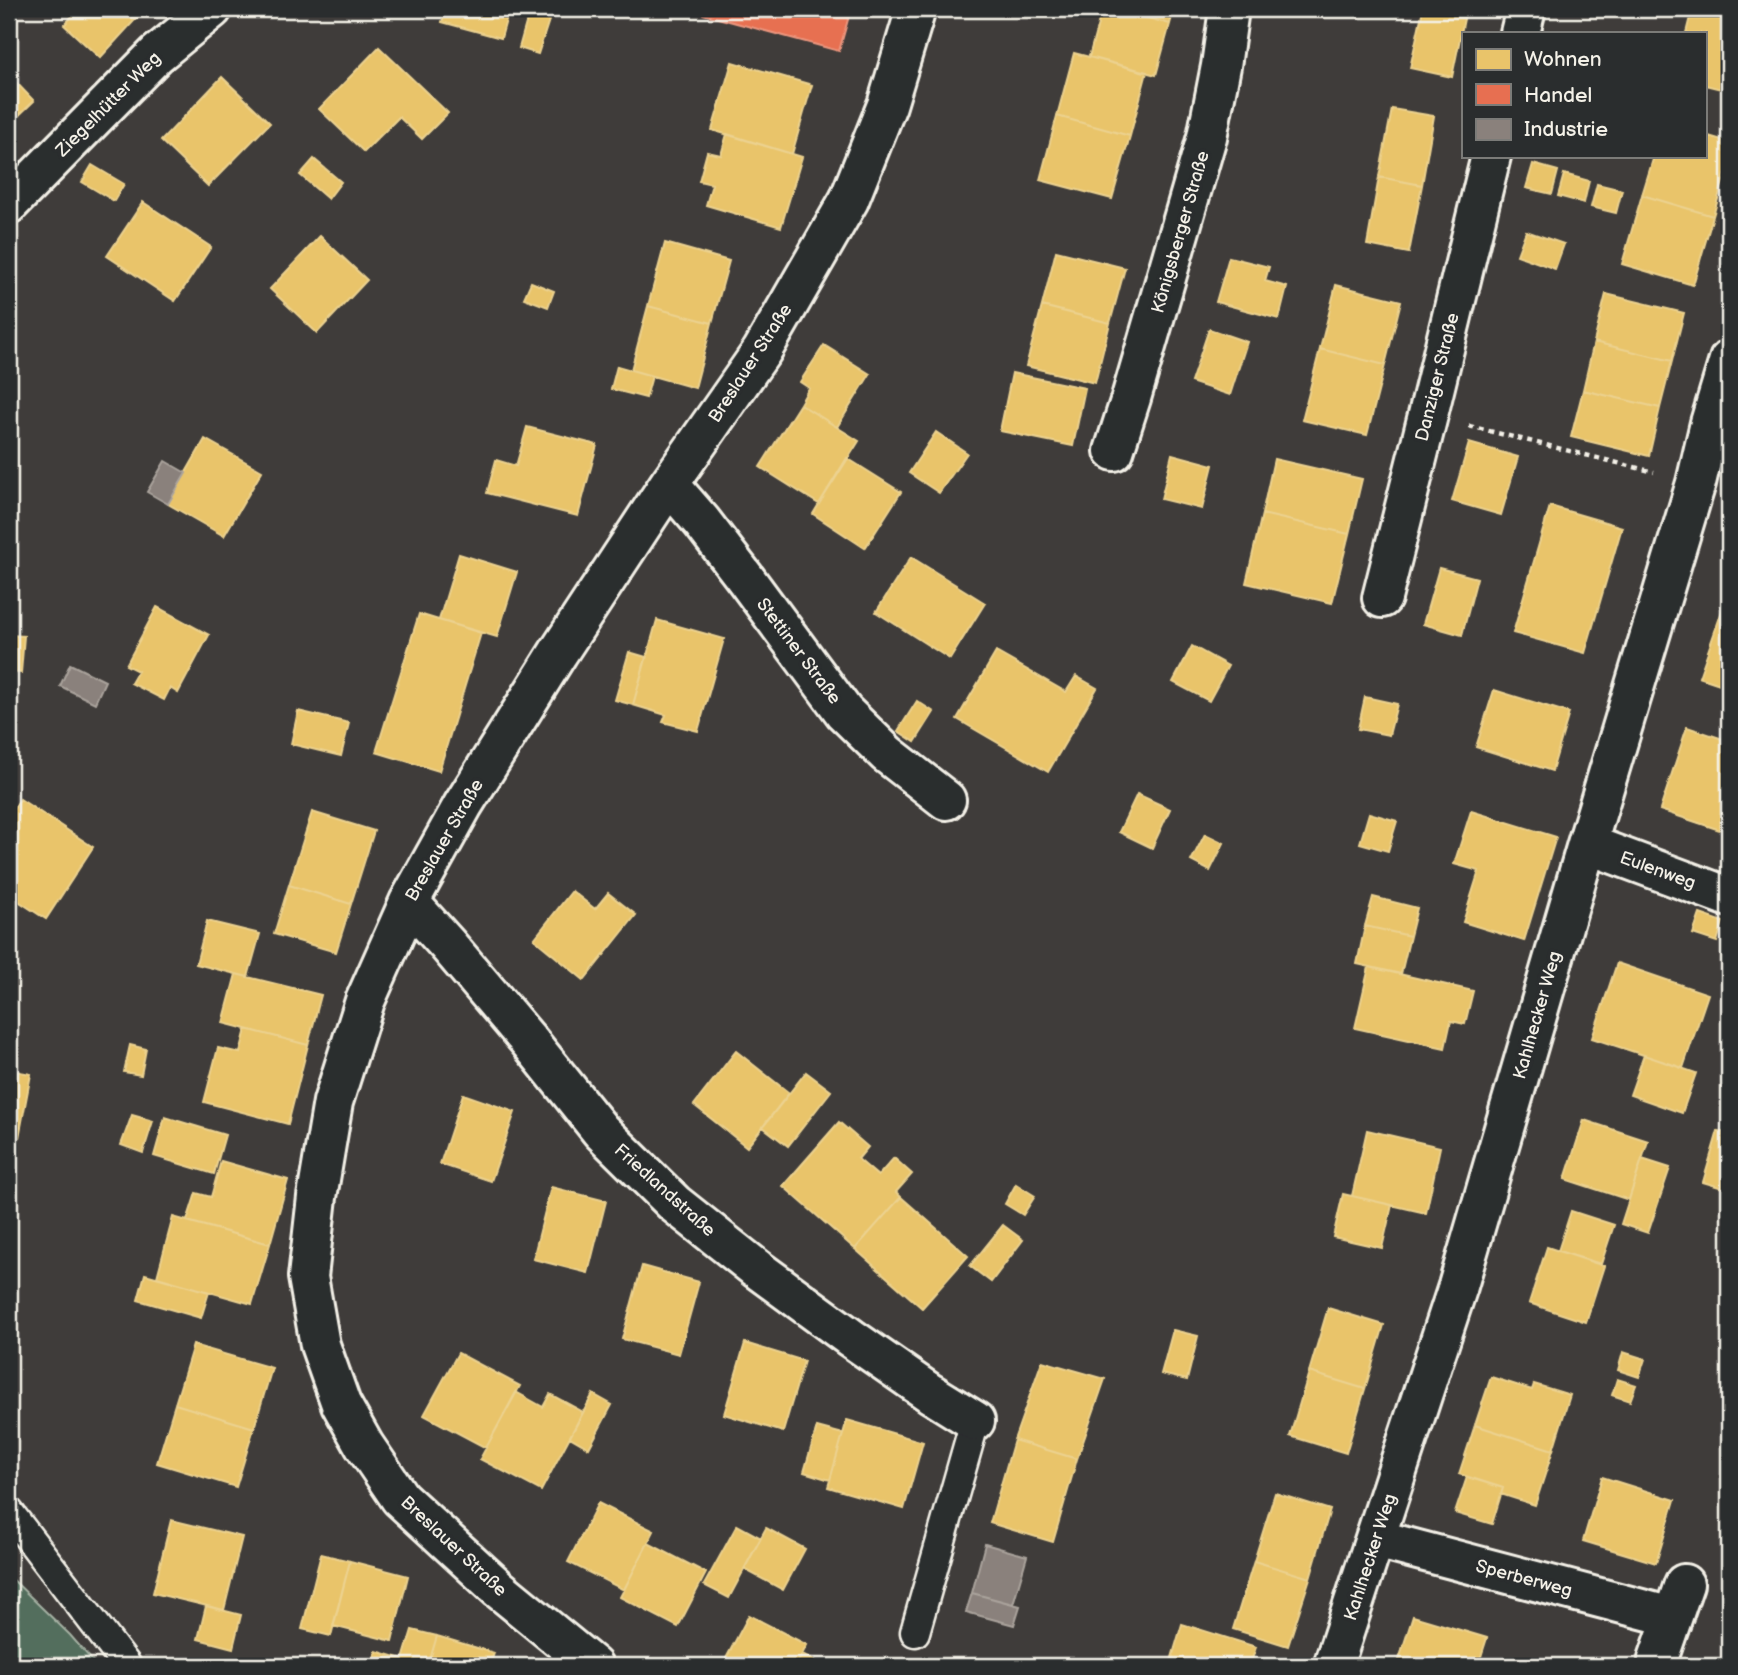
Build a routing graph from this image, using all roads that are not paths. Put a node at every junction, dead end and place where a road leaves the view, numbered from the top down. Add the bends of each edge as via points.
1 (212, 9) edge
2 (916, 9) edge
3 (1229, 9) edge
4 (1526, 9) edge
5 (1520, 32) edge
6 (1491, 158) edge
7 (9, 204) edge
8 (1729, 360) edge
9 (1720, 427) edge
10 (1114, 451) dead end
11 (669, 484) junction
12 (1382, 598) dead end
13 (946, 800) dead end
14 (1587, 844) junction
15 (1729, 897) edge
16 (409, 901) junction
17 (975, 1421) joint
18 (9, 1512) edge
19 (1376, 1539) junction
20 (915, 1632) dead end
21 (1658, 1659) dead end
22 (127, 1666) edge
23 (593, 1666) edge
24 (1334, 1666) edge

1 - 7 street, Ziegelhütter Weg via 157,54
2 - 11 street, Breslauer Straße via 887,106 849,200 762,351
3 - 10 street, Königsberger Straße via 1207,137
4 - 5 street
6 - 12 street, Danziger Straße
8 - 9 street, Kahlhecker Weg
9 - 14 street, Kahlhecker Weg via 1696,483
11 - 13 street, Stettiner Straße via 844,712 887,754
11 - 16 street, Breslauer Straße via 463,805
14 - 15 street, Eulenweg
14 - 19 street, Kahlhecker Weg via 1458,1286
16 - 17 street, Friedlandstraße via 601,1131 676,1204 851,1338
16 - 23 street, Breslauer Straße via 365,1001 333,1102 308,1277 320,1345 341,1404 400,1498 499,1589
17 - 20 lane
18 - 22 lane
19 - 21 street, Sperberweg via 1678,1601
19 - 24 street, Kahlhecker Weg

